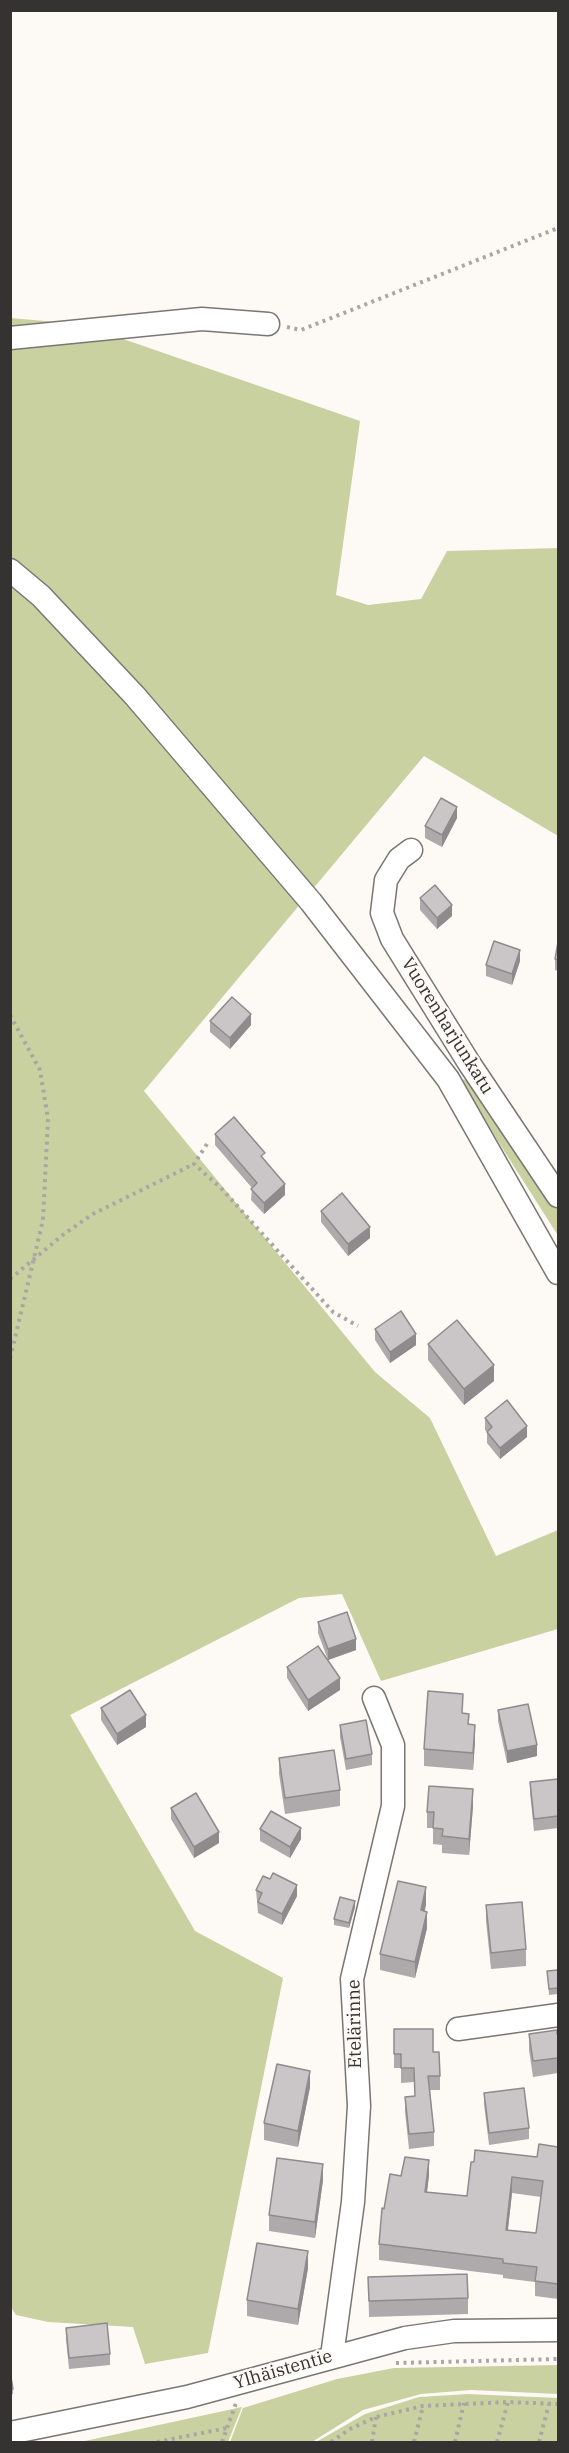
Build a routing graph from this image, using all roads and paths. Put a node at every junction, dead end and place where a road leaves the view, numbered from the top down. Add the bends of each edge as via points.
1 (558, 228) edge
2 (268, 324) joint
3 (10, 338) edge
4 (10, 570) edge
5 (411, 850) dead end
6 (10, 1015) edge
7 (207, 1144) dead end
8 (194, 1164) junction
9 (558, 1196) edge
10 (36, 1258) junction
11 (558, 1273) edge
12 (10, 1279) edge
13 (358, 1326) dead end
14 (11, 1352) edge
15 (10, 1359) edge
16 (374, 1698) dead end
17 (558, 2015) edge
18 (458, 2029) dead end
19 (558, 2330) edge
20 (332, 2356) junction
21 (237, 2399) dead end
22 (508, 2402) junction
23 (464, 2403) junction
24 (549, 2404) junction
25 (558, 2404) edge
26 (423, 2406) junction
27 (376, 2417) junction
28 (227, 2428) junction
29 (10, 2433) edge
30 (157, 2442) edge
31 (222, 2442) edge
32 (332, 2442) edge
33 (372, 2442) edge
34 (414, 2442) edge
35 (455, 2442) edge
36 (497, 2442) edge
37 (539, 2442) edge

1 - 2 path via 301,330
2 - 3 street via 202,319
4 - 11 street via 41,596 135,696 311,902 448,1079
5 - 9 street, Vuorenharjunkatu via 399,859 386,880 382,913 392,939
6 - 10 path via 40,1070 48,1119 47,1175
7 - 8 path
8 - 10 path via 93,1214
8 - 13 path via 221,1188 333,1312
10 - 12 path
10 - 14 path
14 - 15 path
16 - 20 street, Etelärinne via 393,1745 393,1806 352,1979 359,2106 353,2202
17 - 18 street
19 - 20 street, Ylhäistentie via 454,2331
20 - 29 street, Ylhäistentie via 187,2397
21 - 28 path
22 - 23 path
22 - 24 path
22 - 36 path
23 - 26 path
23 - 35 path
24 - 25 path
24 - 37 path
26 - 27 path
26 - 34 path
27 - 32 path
27 - 33 path
28 - 30 path
28 - 31 path

